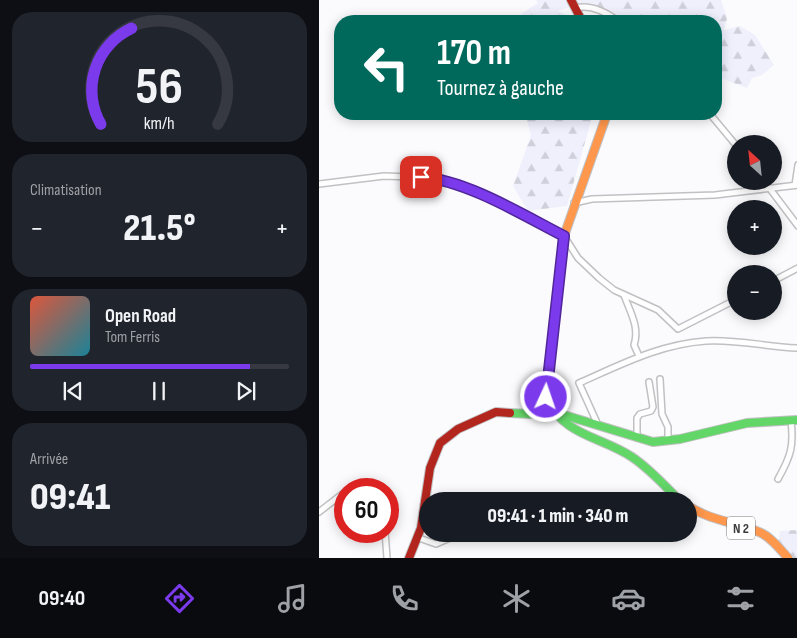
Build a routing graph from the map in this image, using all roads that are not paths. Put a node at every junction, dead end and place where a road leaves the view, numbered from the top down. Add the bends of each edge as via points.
1 (571, 0) edge
2 (575, 8) junction
3 (578, 15) edge
4 (610, 15) edge
5 (605, 120) edge
6 (715, 120) edge
7 (728, 135) edge
8 (797, 165) edge
9 (319, 184) edge
10 (796, 185) edge
11 (782, 187) edge
12 (760, 190) edge
13 (771, 190) edge
14 (574, 203) junction
15 (797, 226) edge
16 (564, 236) junction
17 (797, 268) edge
18 (782, 276) edge
19 (624, 295) junction
20 (727, 304) edge
21 (797, 348) edge
22 (639, 356) junction
23 (660, 379) dead end
24 (649, 382) dead end
25 (551, 411) junction
26 (794, 420) edge
27 (598, 425) junction
28 (637, 438) junction
29 (668, 441) junction
30 (778, 479) dead end
31 (426, 492) edge
32 (670, 492) edge
33 (334, 499) edge
34 (319, 512) edge
35 (697, 512) edge
36 (419, 538) edge
37 (386, 543) edge
38 (387, 558) edge
39 (409, 558) edge
40 (789, 558) edge

1 - 2 main road
2 - 3 main road
2 - 4 street via 604,11
5 - 14 main road
6 - 7 street
8 - 10 street
9 - 16 street via 384,176 439,178 469,189
10 - 11 street
12 - 14 street via 697,196 591,199
13 - 15 street
14 - 16 main road
16 - 19 street via 578,258
16 - 25 main road via 547,373 546,397
17 - 18 street
19 - 20 street via 658,310 678,329
19 - 22 street via 635,322 637,336 634,345
21 - 22 street via 705,341
22 - 27 street via 579,383
23 - 29 street
24 - 28 street via 653,408 637,418
25 - 27 main road
25 - 31 main road via 529,414 496,412 447,436 435,451
25 - 32 main road via 562,423 631,456
26 - 29 main road via 747,423
26 - 30 street via 792,450
27 - 28 main road
28 - 29 main road
33 - 34 street
35 - 40 main road, N 2 via 760,532
36 - 39 main road
37 - 38 street

